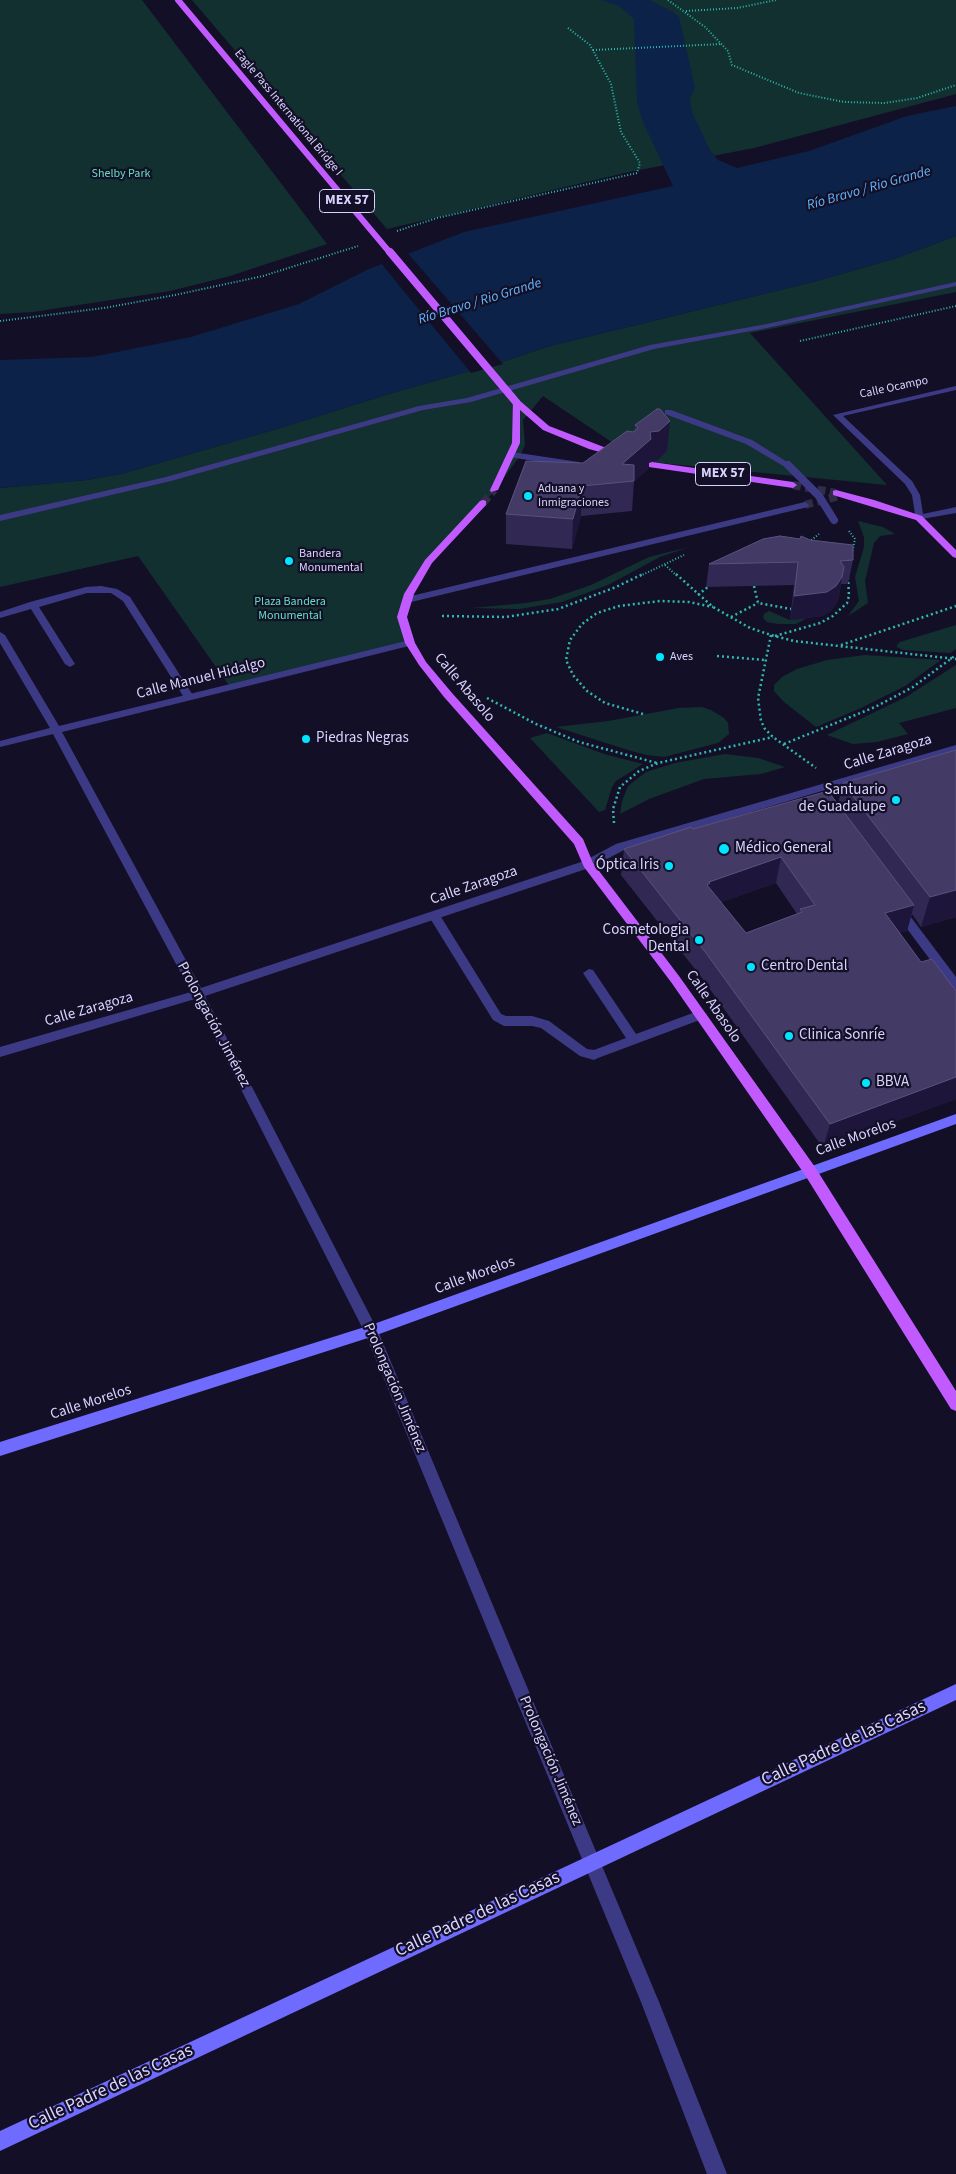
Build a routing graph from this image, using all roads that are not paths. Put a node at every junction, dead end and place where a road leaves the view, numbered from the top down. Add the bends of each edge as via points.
1 (178, 0) edge
2 (956, 284) edge
3 (956, 388) edge
4 (516, 402) junction
5 (668, 412) dead end
6 (512, 455) junction
7 (630, 457) edge
8 (652, 465) edge
9 (586, 466) edge
10 (793, 486) tunnel mouth
11 (494, 490) tunnel mouth
12 (840, 495) tunnel mouth
13 (483, 503) tunnel mouth
14 (805, 504) tunnel mouth
15 (956, 510) edge
16 (0, 518) edge
17 (919, 518) junction
18 (834, 520) road end
19 (956, 555) edge
20 (407, 600) junction
21 (33, 604) junction
22 (0, 615) edge
23 (0, 635) edge
24 (410, 644) junction
25 (70, 664) dead end
26 (189, 698) junction
27 (56, 730) junction
28 (0, 744) edge
29 (956, 748) edge
30 (588, 864) junction
31 (891, 899) edge
32 (434, 916) junction
33 (588, 973) dead end
34 (956, 986) edge
35 (198, 994) junction
36 (700, 1015) junction
37 (634, 1040) junction
38 (0, 1052) edge
39 (956, 1119) edge
40 (810, 1171) junction
41 (371, 1331) junction
42 (956, 1404) edge
43 (0, 1449) edge
44 (956, 1692) edge
45 (592, 1862) junction
46 (0, 2140) edge
47 (717, 2174) edge

1 - 4 main road, Eagle Pass International Bridge I / MEX 57, bridge
2 - 16 street via 653,348 168,479
3 - 17 street, Calle Ocampo via 837,415 909,483 916,495
4 - 6 main road via 517,431
4 - 7 main road, MEX 57 via 546,428 566,438
5 - 18 street, bridge via 742,439 788,465 819,496
6 - 9 street
6 - 11 main road
8 - 10 main road, MEX 57
12 - 17 main road
13 - 20 main road, Calle Abasolo via 428,562
14 - 20 street
15 - 17 street
17 - 19 main road
20 - 24 main road, Calle Abasolo via 402,616
21 - 22 street
21 - 25 street
21 - 26 street via 86,590 114,591 127,599
23 - 27 street, Prolongación Jiménez
24 - 26 street, Calle Manuel Hidalgo
24 - 30 main road, Calle Abasolo via 448,695 580,842
26 - 27 street, Calle Manuel Hidalgo
27 - 28 street, Calle Manuel Hidalgo
27 - 35 street, Prolongación Jiménez
29 - 30 street, Calle Zaragoza via 814,796 620,847
30 - 32 street, Calle Zaragoza
30 - 36 main road, Calle Abasolo
31 - 34 street
32 - 35 street, Calle Zaragoza
32 - 37 street via 497,1017 504,1021 545,1024 584,1053 594,1055
33 - 37 street
35 - 38 street, Calle Zaragoza
35 - 41 street, Prolongación Jiménez
36 - 37 street
36 - 40 main road, Calle Abasolo
39 - 40 main road, Calle Morelos
40 - 41 main road, Calle Morelos
40 - 42 main road, Calle Abasolo
41 - 43 main road, Calle Morelos
41 - 45 street, Prolongación Jiménez
44 - 45 main road, Calle Padre de las Casas
45 - 46 main road, Calle Padre de las Casas
45 - 47 street, Prolongación Jiménez

